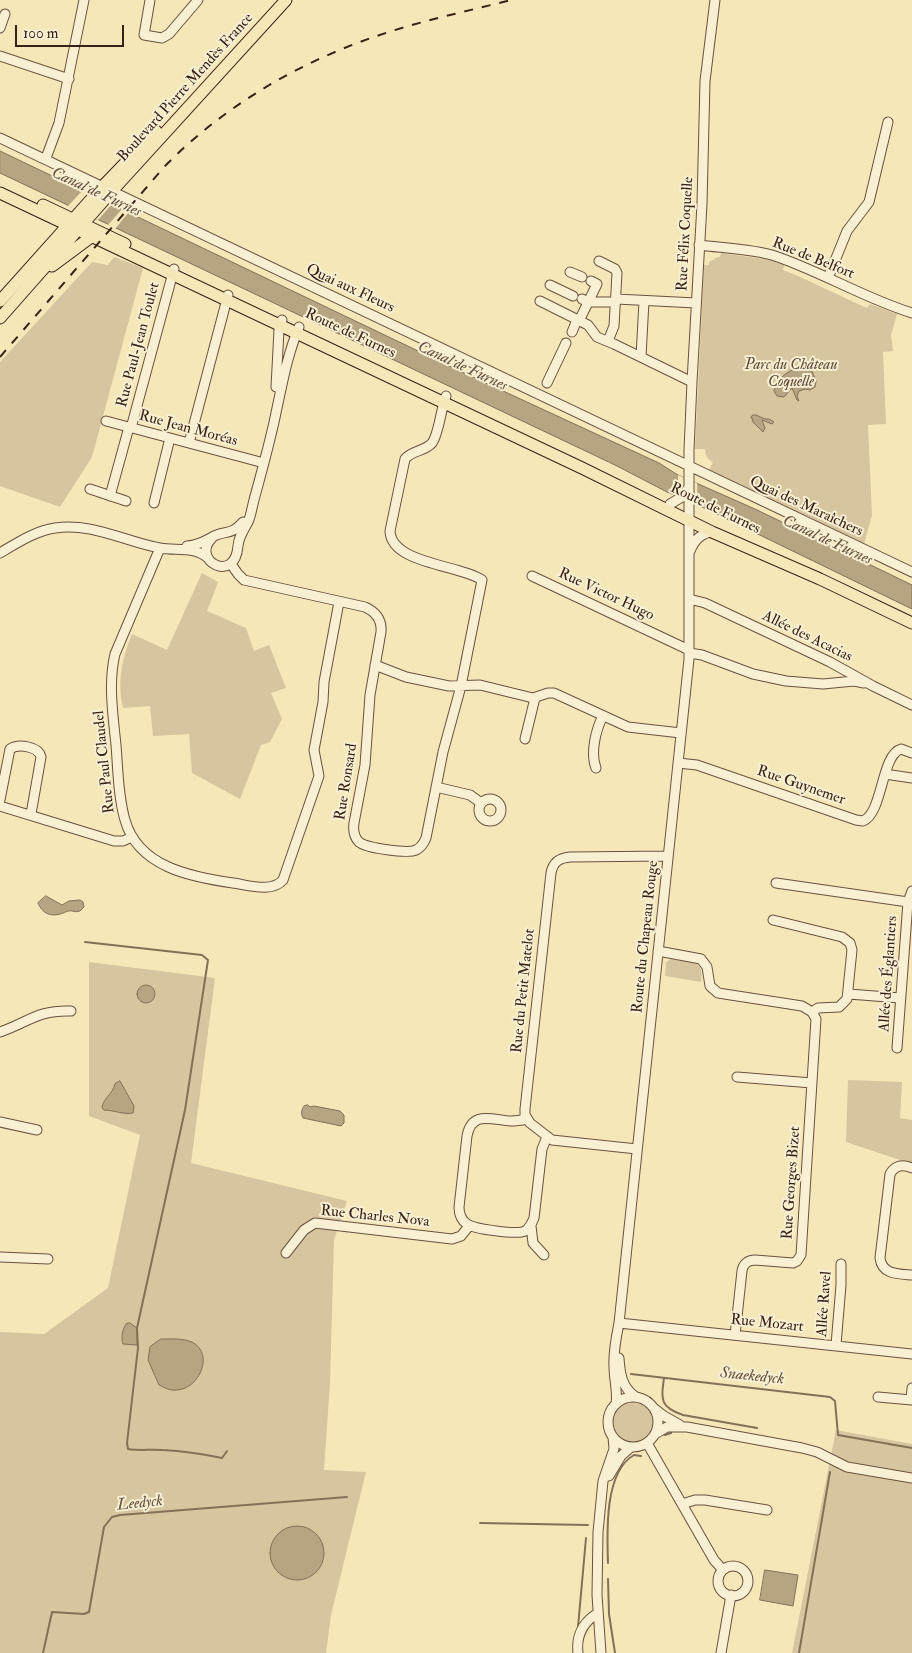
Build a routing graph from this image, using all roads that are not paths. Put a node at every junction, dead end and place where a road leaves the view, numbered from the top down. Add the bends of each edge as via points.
1 (84, 0) edge
2 (150, 0) edge
3 (198, 0) edge
4 (278, 0) edge
5 (286, 0) edge
6 (715, 0) edge
7 (5, 14) dead end
8 (0, 28) edge
9 (0, 56) edge
10 (68, 79) junction
11 (888, 122) dead end
12 (0, 138) edge
13 (46, 158) junction
14 (0, 186) edge
15 (105, 191) junction
16 (0, 193) edge
17 (75, 225) junction
18 (91, 237) junction
19 (699, 245) junction
20 (599, 261) dead end
21 (173, 272) junction
22 (570, 272) dead end
23 (36, 277) junction
24 (828, 278) junction
25 (550, 285) dead end
26 (227, 297) junction
27 (581, 299) junction
28 (540, 301) dead end
29 (616, 301) junction
30 (644, 301) junction
31 (696, 303) junction
32 (5, 304) edge
33 (912, 313) edge
34 (0, 318) edge
35 (578, 320) junction
36 (281, 323) junction
37 (297, 330) junction
38 (572, 332) dead end
39 (611, 342) junction
40 (566, 343) dead end
41 (641, 357) junction
42 (692, 382) junction
43 (547, 383) dead end
44 (445, 399) junction
45 (274, 420) junction
46 (106, 421) dead end
47 (130, 427) junction
48 (170, 438) junction
49 (189, 443) junction
50 (264, 463) junction
51 (689, 468) junction
52 (689, 486) junction
53 (90, 489) dead end
54 (110, 496) junction
55 (126, 501) dead end
56 (675, 502) junction
57 (154, 503) dead end
58 (251, 510) junction
59 (690, 513) junction
60 (712, 532) junction
61 (222, 534) junction
62 (212, 538) junction
63 (238, 548) junction
64 (163, 549) junction
65 (0, 553) edge
66 (689, 554) junction
67 (208, 558) junction
68 (231, 564) junction
69 (912, 572) edge
70 (532, 576) dead end
71 (820, 580) junction
72 (689, 599) junction
73 (339, 602) junction
74 (912, 624) edge
75 (667, 639) junction
76 (689, 640) junction
77 (689, 652) junction
78 (375, 665) junction
79 (845, 671) junction
80 (373, 675) junction
81 (406, 677) junction
82 (839, 684) junction
83 (460, 686) junction
84 (873, 686) junction
85 (535, 698) junction
86 (912, 705) edge
87 (603, 716) junction
88 (681, 733) junction
89 (525, 739) dead end
90 (912, 753) edge
91 (678, 763) junction
92 (596, 768) dead end
93 (885, 774) junction
94 (912, 778) edge
95 (436, 787) junction
96 (0, 800) edge
97 (482, 803) dead end
98 (0, 806) edge
99 (31, 814) junction
100 (132, 837) junction
101 (668, 856) junction
102 (776, 883) dead end
103 (912, 891) edge
104 (908, 902) junction
105 (773, 920) dead end
106 (658, 951) junction
107 (849, 994) junction
108 (900, 998) junction
109 (71, 1011) dead end
110 (812, 1012) junction
111 (0, 1032) edge
112 (897, 1048) dead end
113 (737, 1077) dead end
114 (812, 1082) junction
115 (527, 1119) junction
116 (0, 1122) edge
117 (37, 1130) dead end
118 (547, 1137) junction
119 (637, 1150) junction
120 (912, 1168) edge
121 (469, 1226) junction
122 (531, 1226) junction
123 (286, 1253) dead end
124 (544, 1255) dead end
125 (0, 1257) edge
126 (48, 1259) dead end
127 (841, 1264) dead end
128 (912, 1275) edge
129 (619, 1323) junction
130 (735, 1335) junction
131 (836, 1345) junction
132 (912, 1354) edge
133 (912, 1388) edge
134 (878, 1397) dead end
135 (636, 1398) junction
136 (911, 1400) edge
137 (616, 1404) junction
138 (654, 1409) junction
139 (687, 1428) junction
140 (655, 1434) junction
141 (613, 1437) junction
142 (647, 1443) junction
143 (631, 1447) junction
144 (912, 1478) edge
145 (602, 1492) junction
146 (682, 1504) junction
147 (767, 1510) dead end
148 (722, 1570) junction
149 (731, 1595) junction
150 (598, 1613) junction
151 (578, 1653) edge
152 (601, 1653) edge
153 (721, 1653) edge

1 - 10 street
2 - 3 street via 144,35 162,38
4 - 15 main road, Boulevard Pierre Mendès France
5 - 15 main road, Boulevard Pierre Mendès France
6 - 19 street, Rue Félix Coquelle via 705,81
7 - 8 street
9 - 10 street
10 - 13 street via 59,123
11 - 24 street via 869,202 847,231
12 - 13 street, Quai aux Fleurs
13 - 15 street, Quai aux Fleurs
14 - 17 main road, Route de Furnes
15 - 17 main road
15 - 51 street, Quai aux Fleurs
16 - 17 main road, Route de Furnes
17 - 18 main road, Route de Furnes
17 - 21 main road, Route de Furnes
17 - 23 main road
17 - 32 main road via 14,286
18 - 21 main road, Route de Furnes
18 - 23 main road
19 - 24 street, Rue de Belfort via 772,255
19 - 31 street, Rue Félix Coquelle
20 - 29 street via 617,271
21 - 26 main road, Route de Furnes
21 - 47 street, Rue Paul-Jean Toulet
22 - 27 street via 590,281
23 - 32 main road
24 - 33 street, Rue de Belfort via 878,302
25 - 27 street
26 - 36 main road, Route de Furnes
26 - 49 street
27 - 29 street
27 - 35 street
28 - 35 street
29 - 30 street
29 - 39 street
30 - 31 street
30 - 41 street
31 - 42 street, Rue Félix Coquelle
32 - 34 main road
35 - 38 street
35 - 39 street via 591,327 596,336
36 - 37 main road, Route de Furnes
36 - 45 street
37 - 44 main road, Route de Furnes
37 - 45 street
39 - 41 street
40 - 43 street
41 - 42 street
42 - 51 street, Rue Félix Coquelle
44 - 56 main road, Route de Furnes
44 - 59 main road, Route de Furnes
44 - 83 street, Rue Ronsard via 433,441 405,460 390,534 392,543 402,551 482,580
45 - 50 street
46 - 47 street, Rue Jean Moréas
47 - 48 street, Rue Jean Moréas
47 - 54 street, Rue Paul-Jean Toulet
48 - 49 street, Rue Jean Moréas
48 - 57 street
49 - 50 street, Rue Jean Moréas
50 - 58 street
51 - 52 street, Rue Félix Coquelle
51 - 69 street, Quai des Maraîchers
52 - 56 street
52 - 59 street, Route du Chapeau Rouge
53 - 54 street
54 - 55 street
56 - 59 main road, Route de Furnes
58 - 61 street via 237,529
58 - 63 street
59 - 60 main road, Route de Furnes
59 - 66 street, Route du Chapeau Rouge
59 - 71 main road, Route de Furnes via 781,557
60 - 66 street via 698,538
60 - 71 main road, Route de Furnes
61 - 62 street
61 - 63 street via 233,539
62 - 64 street via 193,546
62 - 67 street via 206,547
63 - 68 street
64 - 65 street via 69,527 37,533
64 - 67 street via 196,550
64 - 100 street, Rue Paul Claudel via 118,645 113,668 112,703 120,792
66 - 72 street, Route du Chapeau Rouge
67 - 68 street via 218,566
68 - 73 street via 244,580
70 - 75 street, Rue Victor Hugo
71 - 74 main road, Route de Furnes
72 - 76 street, Route du Chapeau Rouge
72 - 79 street, Allée des Acacias via 705,603
73 - 78 street via 369,609 379,619 381,632
73 - 100 street, Rue Paul Claudel via 314,750 318,780 286,875 279,884 270,887 222,881 168,868
75 - 76 street, Rue Victor Hugo
75 - 77 street, Rue Victor Hugo
76 - 77 street, Route du Chapeau Rouge
77 - 82 street, Rue Victor Hugo via 768,678
77 - 88 street, Route du Chapeau Rouge
78 - 80 street
78 - 81 street
79 - 82 street
79 - 84 street, Allée des Acacias
80 - 81 street
80 - 95 street, Rue Ronsard via 365,765 354,827 357,840 369,846 407,851 418,849 424,842
81 - 83 street
82 - 84 street, Rue Victor Hugo via 854,681
83 - 85 street via 480,685
83 - 95 street, Rue Ronsard
84 - 86 street, Allée des Acacias
85 - 87 street via 554,693
85 - 89 street
87 - 88 street via 628,727
87 - 92 street via 593,755
88 - 91 street, Route du Chapeau Rouge
90 - 93 street, Rue Guynemer via 902,749 896,751
91 - 93 street, Rue Guynemer via 697,765 861,820 872,814
91 - 101 street, Route du Chapeau Rouge
93 - 94 street
95 - 97 street via 470,795
96 - 99 street via 10,749 17,746 38,750 41,757
98 - 99 street
99 - 100 street via 114,841
101 - 106 street, Route du Chapeau Rouge
101 - 115 street, Rue du Petit Matelot via 570,856 554,864 525,1109
102 - 104 street, Allée des Églantiers
103 - 104 street, Allée des Églantiers
104 - 108 street, Allée des Églantiers
105 - 107 street via 848,940 852,948
106 - 110 street via 701,959 707,967 710,986 718,993 802,1006
106 - 119 street, Route du Chapeau Rouge
107 - 108 street
107 - 110 street via 839,1007 818,1008
108 - 112 street, Allée des Églantiers
109 - 111 street via 42,1013
110 - 114 street, Rue Georges Bizet via 817,1024
113 - 114 street
114 - 130 street, Rue Georges Bizet via 801,1255 793,1263 750,1260 744,1265
115 - 118 street
115 - 121 street via 480,1119 469,1128 459,1210
116 - 117 street
118 - 119 street
118 - 122 street via 542,1149
119 - 129 street, Route du Chapeau Rouge
120 - 128 street via 898,1166 890,1174 880,1258 889,1272
121 - 122 street via 518,1232
121 - 123 street, Rue Charles Nova via 455,1239 315,1223 304,1230
122 - 124 street via 534,1243
125 - 126 street
127 - 131 street, Allée Ravel
129 - 130 street, Rue Mozart
129 - 135 street, Route du Chapeau Rouge via 621,1376 626,1388
129 - 137 street, Route du Chapeau Rouge via 614,1360
130 - 131 street, Rue Mozart
131 - 132 street, Rue Mozart
133 - 136 street
134 - 136 street
135 - 137 street via 626,1398
135 - 138 street via 647,1401
137 - 141 street via 608,1420
138 - 139 street
138 - 140 street via 658,1419
139 - 140 street via 670,1426
139 - 144 street via 802,1448 847,1467
140 - 142 street
141 - 143 street
141 - 145 street via 614,1449
142 - 143 street
142 - 146 street
143 - 145 street via 613,1467
145 - 150 street via 597,1541
146 - 147 street via 705,1500
146 - 148 street
148 - 149 street via 719,1585
148 - 149 street via 738,1566 748,1576 745,1590 739,1595
149 - 153 street
150 - 151 street via 583,1626
150 - 152 street

